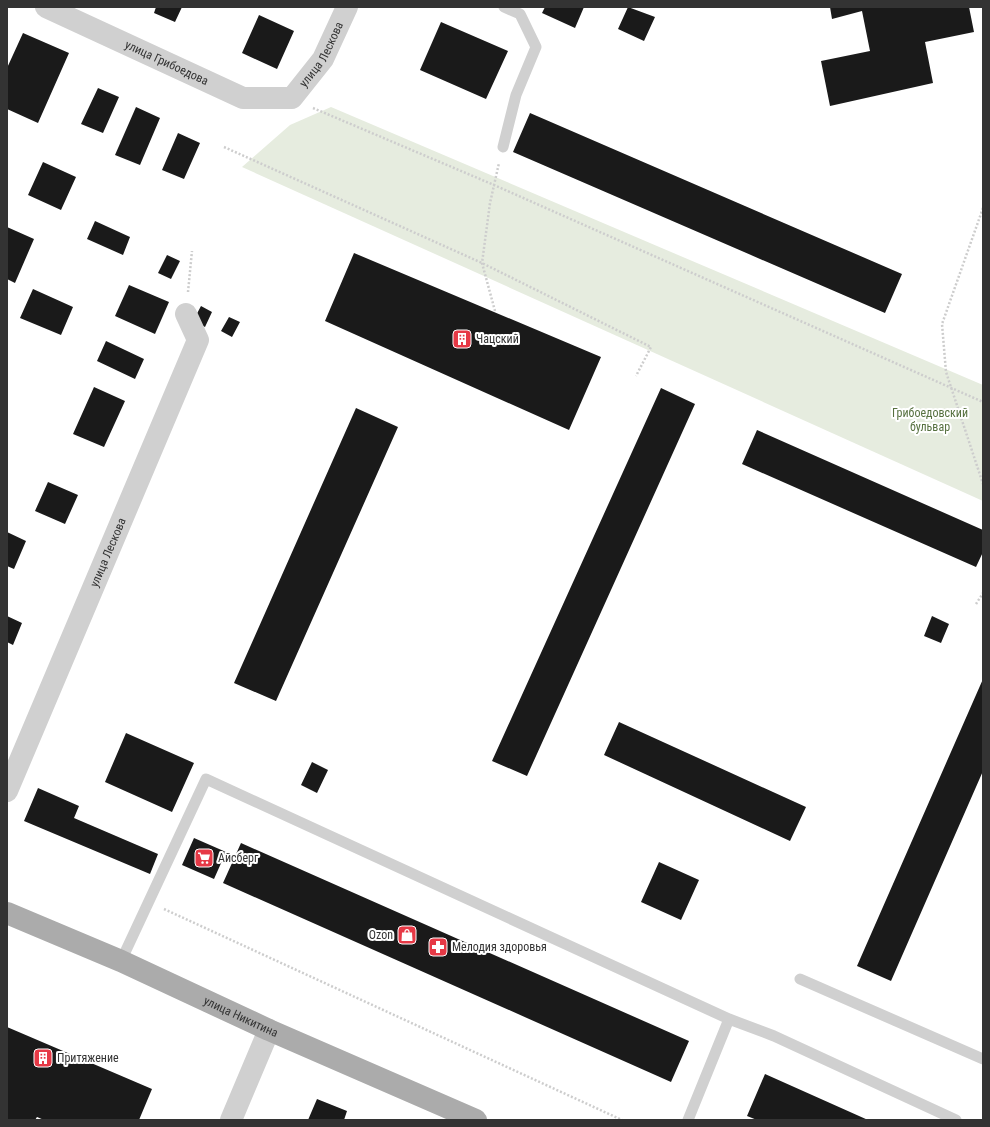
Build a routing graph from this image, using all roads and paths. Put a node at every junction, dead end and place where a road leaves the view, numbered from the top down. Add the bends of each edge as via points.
1 (46, 7) edge
2 (347, 7) edge
3 (504, 7) edge
4 (292, 98) junction
5 (224, 147) dead end
6 (503, 147) joint
7 (494, 185) junction
8 (983, 208) edge
9 (192, 251) dead end
10 (482, 263) junction
11 (495, 311) dead end
12 (186, 314) joint
13 (636, 376) dead end
14 (951, 388) junction
15 (983, 402) edge
16 (983, 484) edge
17 (983, 593) edge
18 (976, 604) dead end
19 (7, 790) edge
20 (148, 902) junction
21 (7, 913) edge
22 (121, 962) junction
23 (800, 979) dead end
24 (729, 1019) junction
25 (269, 1030) junction
26 (983, 1059) edge
27 (230, 1120) edge
28 (476, 1120) edge
29 (622, 1120) edge
30 (688, 1120) edge
31 (956, 1120) edge

1 - 4 street, улица Грибоедова via 243,98
2 - 4 street, улица Лескова via 323,59
3 - 6 lane via 520,14 536,47 516,95
4 - 7 path
5 - 10 path
6 - 7 path
7 - 10 path
7 - 14 path
8 - 14 path via 942,324 946,372
9 - 12 path
10 - 11 path
10 - 13 path via 651,347
12 - 19 street, улица Лескова via 198,340
14 - 15 path
14 - 16 path
17 - 18 path
20 - 22 lane
20 - 24 lane via 206,779
20 - 29 path
21 - 22 main road, улица Никитина
22 - 25 main road, улица Никитина
23 - 26 lane
24 - 30 lane
24 - 31 lane via 774,1036
25 - 27 street
25 - 28 main road, улица Никитина

